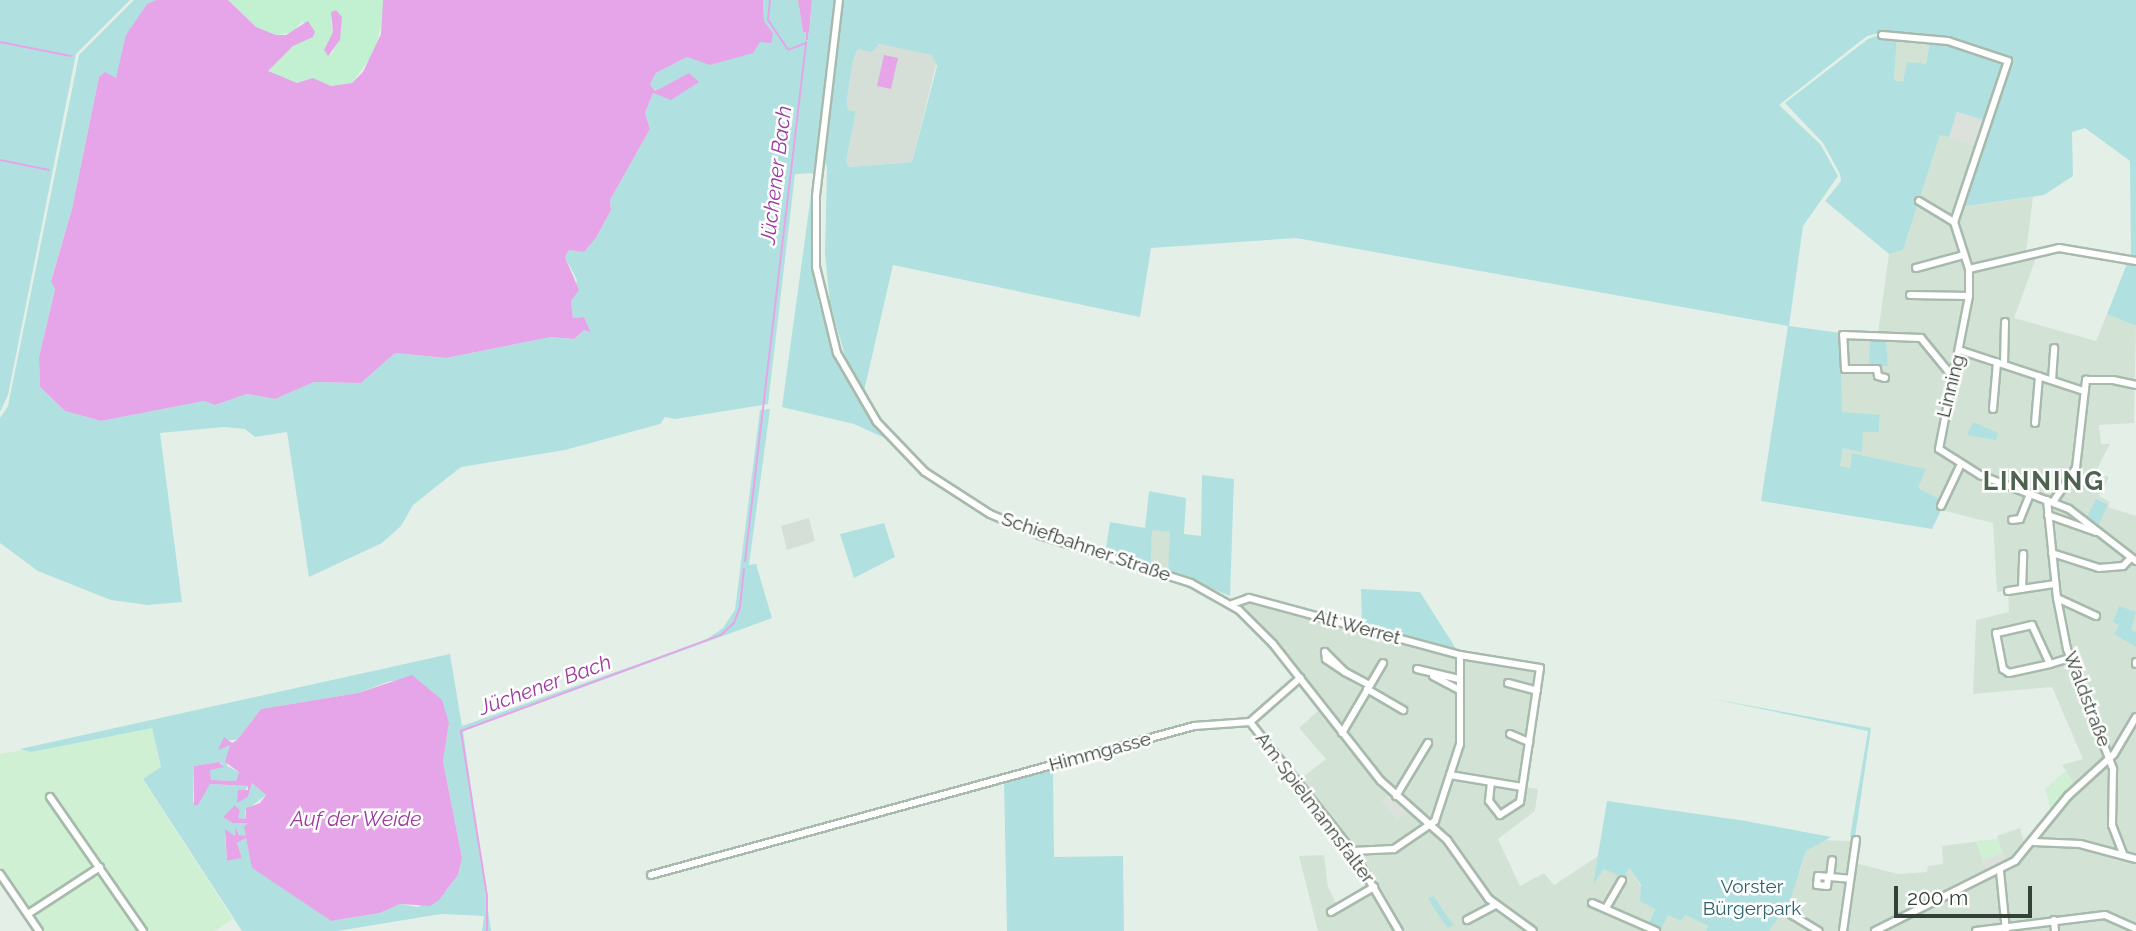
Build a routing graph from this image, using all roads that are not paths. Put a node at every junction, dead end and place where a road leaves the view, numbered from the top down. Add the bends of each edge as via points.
1 (839, 0) edge
2 (1882, 34) dead end
3 (1919, 201) dead end
4 (1954, 222) junction
5 (1965, 255) junction
6 (2136, 261) edge
7 (1916, 268) dead end
8 (1969, 270) junction
9 (1910, 295) dead end
10 (1969, 296) junction
11 (2005, 322) dead end
12 (2054, 348) dead end
13 (1959, 350) junction
14 (2001, 363) junction
15 (1952, 376) junction
16 (2039, 376) junction
17 (1885, 377) dead end
18 (2052, 380) junction
19 (2136, 385) edge
20 (2084, 391) junction
21 (1993, 409) dead end
22 (2035, 423) dead end
23 (1961, 466) junction
24 (2030, 494) junction
25 (2050, 501) junction
26 (1941, 506) dead end
27 (2048, 515) junction
28 (2012, 520) dead end
29 (2101, 533) junction
30 (2052, 553) junction
31 (2023, 554) dead end
32 (2134, 559) edge
33 (2055, 584) junction
34 (2022, 589) junction
35 (2008, 591) dead end
36 (2057, 598) junction
37 (1232, 604) junction
38 (2096, 616) dead end
39 (1460, 654) junction
40 (2070, 658) junction
41 (1383, 663) dead end
42 (2050, 664) junction
43 (1345, 672) dead end
44 (1300, 678) junction
45 (1459, 679) junction
46 (1508, 683) dead end
47 (1368, 686) junction
48 (1460, 690) junction
49 (1537, 691) junction
50 (1403, 710) dead end
51 (2136, 717) edge
52 (1250, 722) junction
53 (1342, 733) junction
54 (1510, 734) dead end
55 (1529, 741) junction
56 (1428, 743) dead end
57 (2109, 758) junction
58 (1450, 775) junction
59 (1491, 782) junction
60 (1522, 787) junction
61 (1396, 796) junction
62 (50, 797) dead end
63 (1433, 825) junction
64 (1856, 840) dead end
65 (2034, 842) junction
66 (1352, 852) junction
67 (2123, 853) junction
68 (2136, 859) edge
69 (1832, 860) dead end
70 (100, 867) junction
71 (2000, 871) junction
72 (0, 874) edge
73 (651, 875) dead end
74 (1850, 879) junction
75 (1622, 880) dead end
76 (1374, 887) junction
77 (1592, 903) dead end
78 (1494, 905) junction
79 (1606, 908) junction
80 (1331, 912) dead end
81 (28, 914) junction
82 (1792, 915) dead end
83 (1467, 920) dead end
84 (2054, 920) junction
85 (2005, 928) edge
86 (2136, 929) edge
87 (1396, 930) edge
88 (39, 931) edge
89 (143, 931) edge
90 (1533, 931) edge
91 (1654, 931) edge
92 (1817, 931) edge
93 (1843, 931) edge
94 (1875, 931) edge
95 (1976, 931) edge
96 (2054, 931) edge

1 - 37 street, Schiefbahner Straße via 816,197 816,267 837,353 869,411 925,472 990,514 1042,536 1191,583
2 - 4 street via 1948,41 2008,61
3 - 4 street
4 - 5 street, Linning
5 - 7 street
5 - 8 street, Linning
6 - 8 street via 2059,248
8 - 10 street, Linning
9 - 10 street
10 - 13 street, Linning
11 - 14 street
12 - 18 street
13 - 14 street
13 - 15 street, Linning
14 - 16 street
14 - 21 street
15 - 17 street via 1921,338 1843,335 1845,369 1877,369 1878,376
15 - 23 street, Linning via 1938,444 1943,456
16 - 18 street
16 - 22 street
18 - 20 street
19 - 20 street via 2092,378
20 - 25 street via 2076,468
23 - 24 street, Linning
23 - 26 street
24 - 25 street, Linning
24 - 28 street via 2020,519
25 - 27 street, Waldstraße
25 - 29 street, Linning
27 - 29 street
27 - 30 street, Waldstraße
29 - 32 street
30 - 32 street via 2099,568 2123,566
30 - 33 street, Waldstraße
31 - 34 street
33 - 34 street
33 - 36 street, Waldstraße
34 - 35 street
36 - 38 street
36 - 40 street, Waldstraße
37 - 39 street, Alt Werret via 1249,598
37 - 44 street, Schiefbahner Straße via 1259,627
39 - 45 street
39 - 49 street, Alt Werret via 1541,668
40 - 42 street
40 - 57 street, Waldstraße
41 - 47 street
42 - 42 street via 2009,673 2003,669 1996,633 2032,625
43 - 47 street
44 - 52 street
44 - 53 street, Schiefbahner Straße
45 - 48 street
45 - 48 street via 1421,670
46 - 49 street
47 - 50 street
47 - 53 street
48 - 58 street via 1461,740
49 - 55 street
51 - 57 street
52 - 66 street, Am Spielmannsfalter
52 - 73 street, Himmgasse via 1194,726
53 - 61 street, Schiefbahner Straße
54 - 55 street
55 - 60 street
56 - 61 street
57 - 65 street via 2064,800
57 - 67 street, Waldstraße via 2116,788 2112,825
58 - 59 street
58 - 63 street
59 - 60 street
59 - 60 street via 1489,801 1501,815 1520,801
61 - 63 street, Schiefbahner Straße
62 - 70 street
63 - 66 street via 1394,849
63 - 78 street, Schiefbahner Straße
64 - 74 street
65 - 67 street via 2080,844
65 - 71 street
66 - 76 street, Am Spielmannsfalter
67 - 68 street
69 - 74 street via 1829,877
70 - 81 street
70 - 89 street
71 - 85 street
71 - 94 street
72 - 81 street
74 - 93 street
75 - 79 street
76 - 80 street
76 - 87 street, Am Spielmannsfalter
77 - 79 street
78 - 83 street
78 - 90 street, Schiefbahner Straße
79 - 91 street
81 - 88 street
82 - 92 street
84 - 85 street
84 - 86 street via 2108,915
84 - 96 street
85 - 95 street

